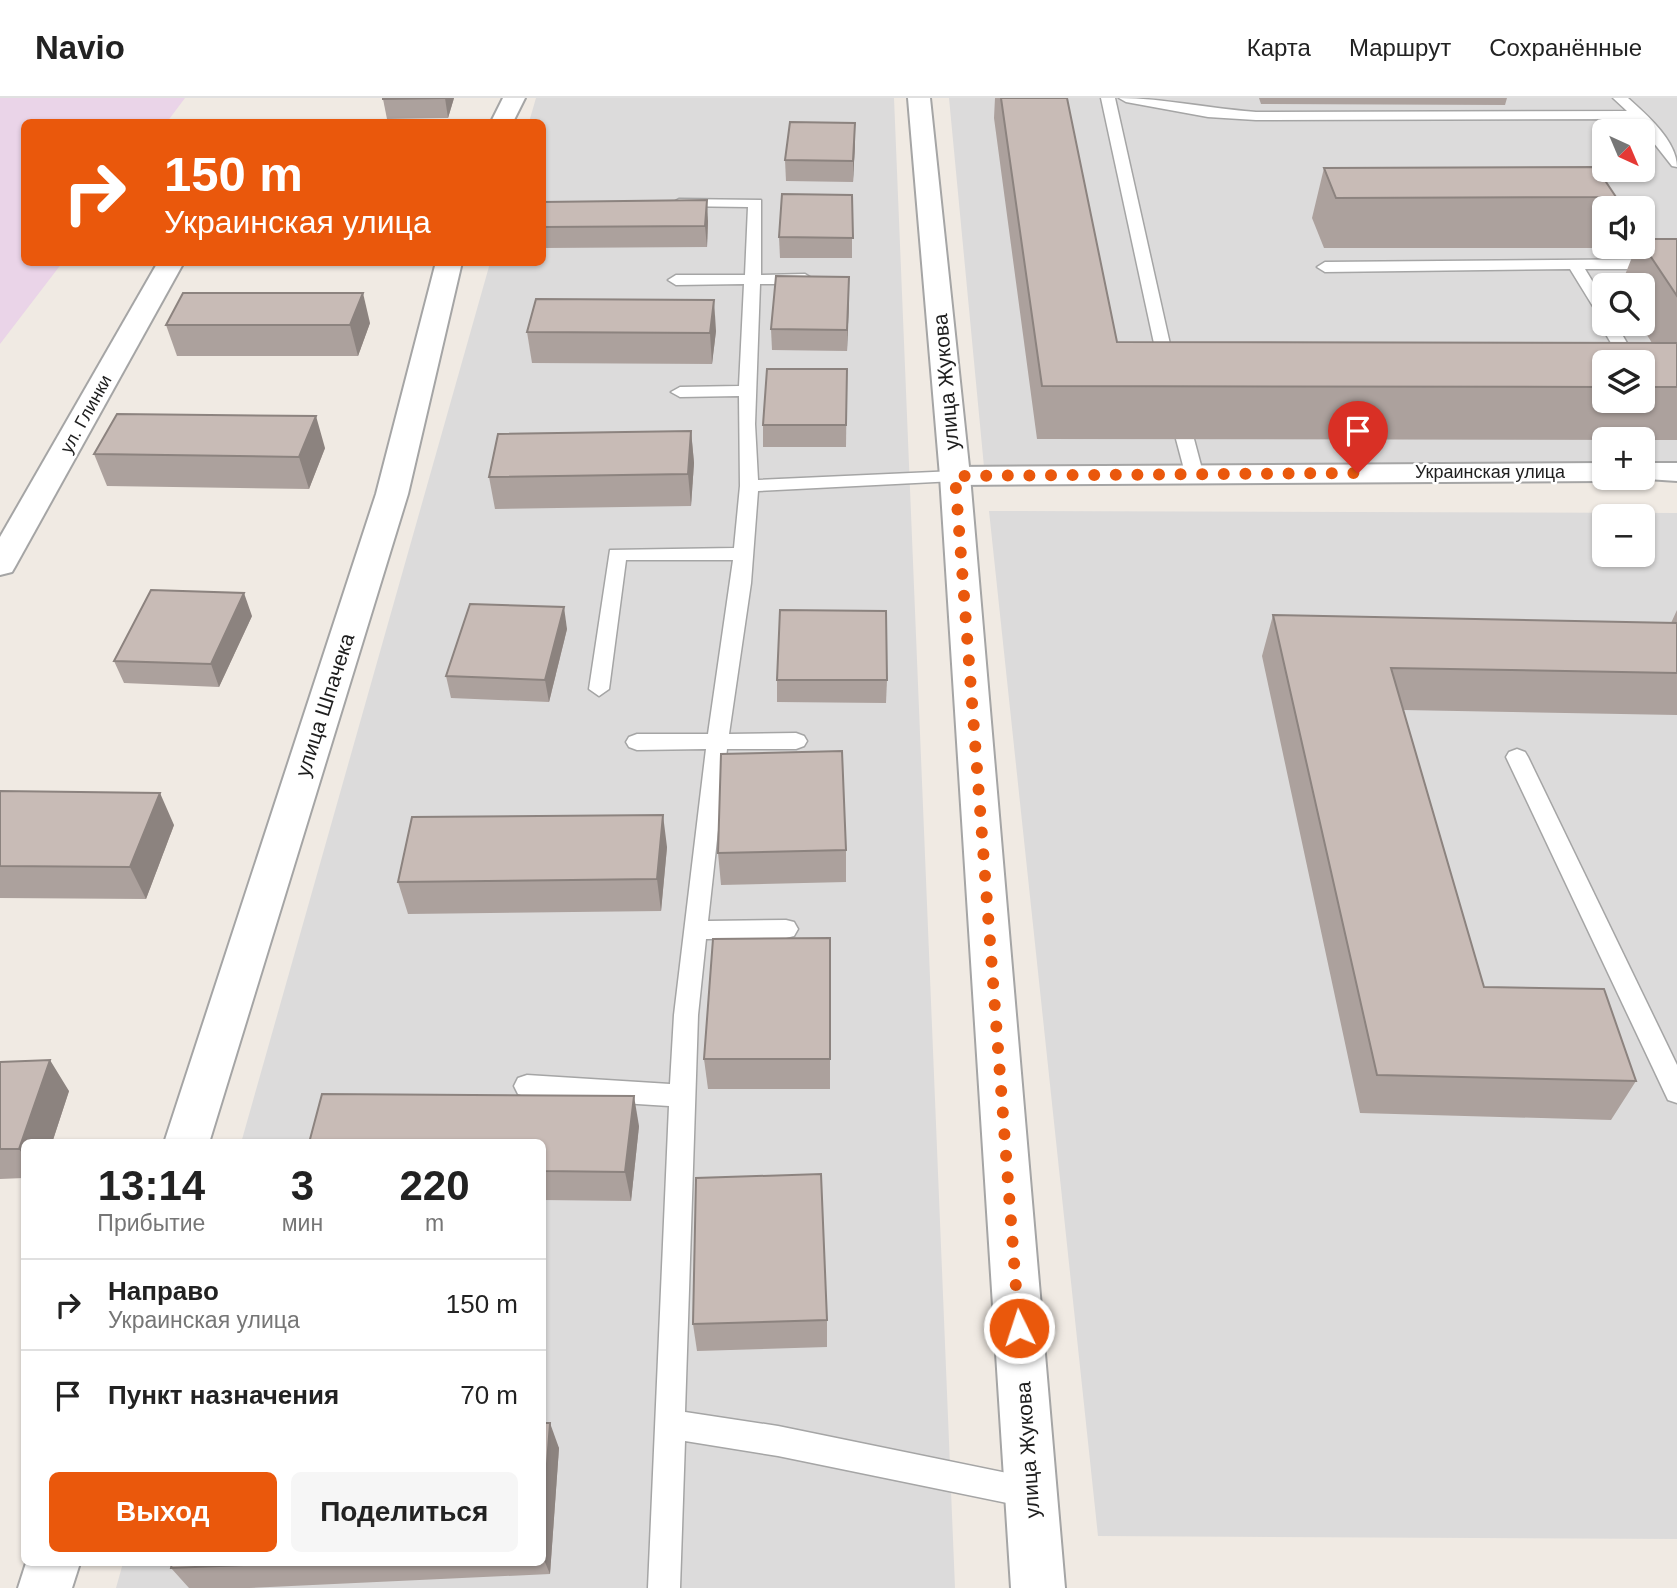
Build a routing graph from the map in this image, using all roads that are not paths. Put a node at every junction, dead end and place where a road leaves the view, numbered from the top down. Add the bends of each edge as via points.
1 (514, 98) edge
2 (1108, 98) edge
3 (1126, 98) edge
4 (1206, 98) edge
5 (1620, 98) edge
6 (925, 99) edge
7 (1208, 113) junction
8 (1639, 115) junction
9 (504, 119) edge
10 (1677, 163) edge
11 (663, 203) edge
12 (1575, 264) junction
13 (1677, 264) edge
14 (169, 266) edge
15 (448, 266) edge
16 (1325, 267) dead end
17 (753, 279) junction
18 (808, 279) edge
19 (676, 280) dead end
20 (1592, 294) edge
21 (1174, 378) edge
22 (748, 391) junction
23 (680, 392) dead end
24 (1185, 439) edge
25 (1592, 472) edge
26 (1655, 472) edge
27 (1677, 472) edge
28 (1194, 473) junction
29 (955, 476) junction
30 (749, 486) junction
31 (743, 554) junction
32 (0, 565) edge
33 (599, 690) dead end
34 (796, 741) dead end
35 (637, 742) dead end
36 (718, 742) junction
37 (1517, 757) dead end
38 (786, 929) dead end
39 (695, 930) junction
40 (527, 1086) dead end
41 (1677, 1091) edge
42 (682, 1096) junction
43 (187, 1139) edge
44 (670, 1424) junction
45 (1031, 1493) junction
46 (52, 1566) edge
47 (45, 1588) edge
48 (664, 1588) edge
49 (1038, 1588) edge

1 - 9 street
2 - 21 lane
3 - 7 lane
4 - 7 lane
5 - 8 lane
6 - 29 street, улица Жукова
7 - 8 lane
8 - 10 lane
11 - 17 lane via 756,203
12 - 13 lane
12 - 16 lane
12 - 20 lane
14 - 32 street, ул. Глинки
15 - 43 street, улица Шпачека via 392,494
17 - 18 lane
17 - 19 lane
17 - 22 lane
22 - 23 lane
22 - 30 lane
24 - 28 lane
25 - 28 street, Украинская улица
26 - 27 street
28 - 29 street, Украинская улица
29 - 30 lane
29 - 45 street, улица Жукова
30 - 31 lane
31 - 33 lane via 617,554
31 - 36 lane
34 - 36 lane
35 - 36 lane
36 - 39 lane
37 - 41 lane
38 - 39 lane
39 - 42 lane
40 - 42 lane
42 - 44 lane
44 - 45 lane via 778,1441
44 - 48 lane
45 - 49 street, улица Жукова
46 - 47 street

